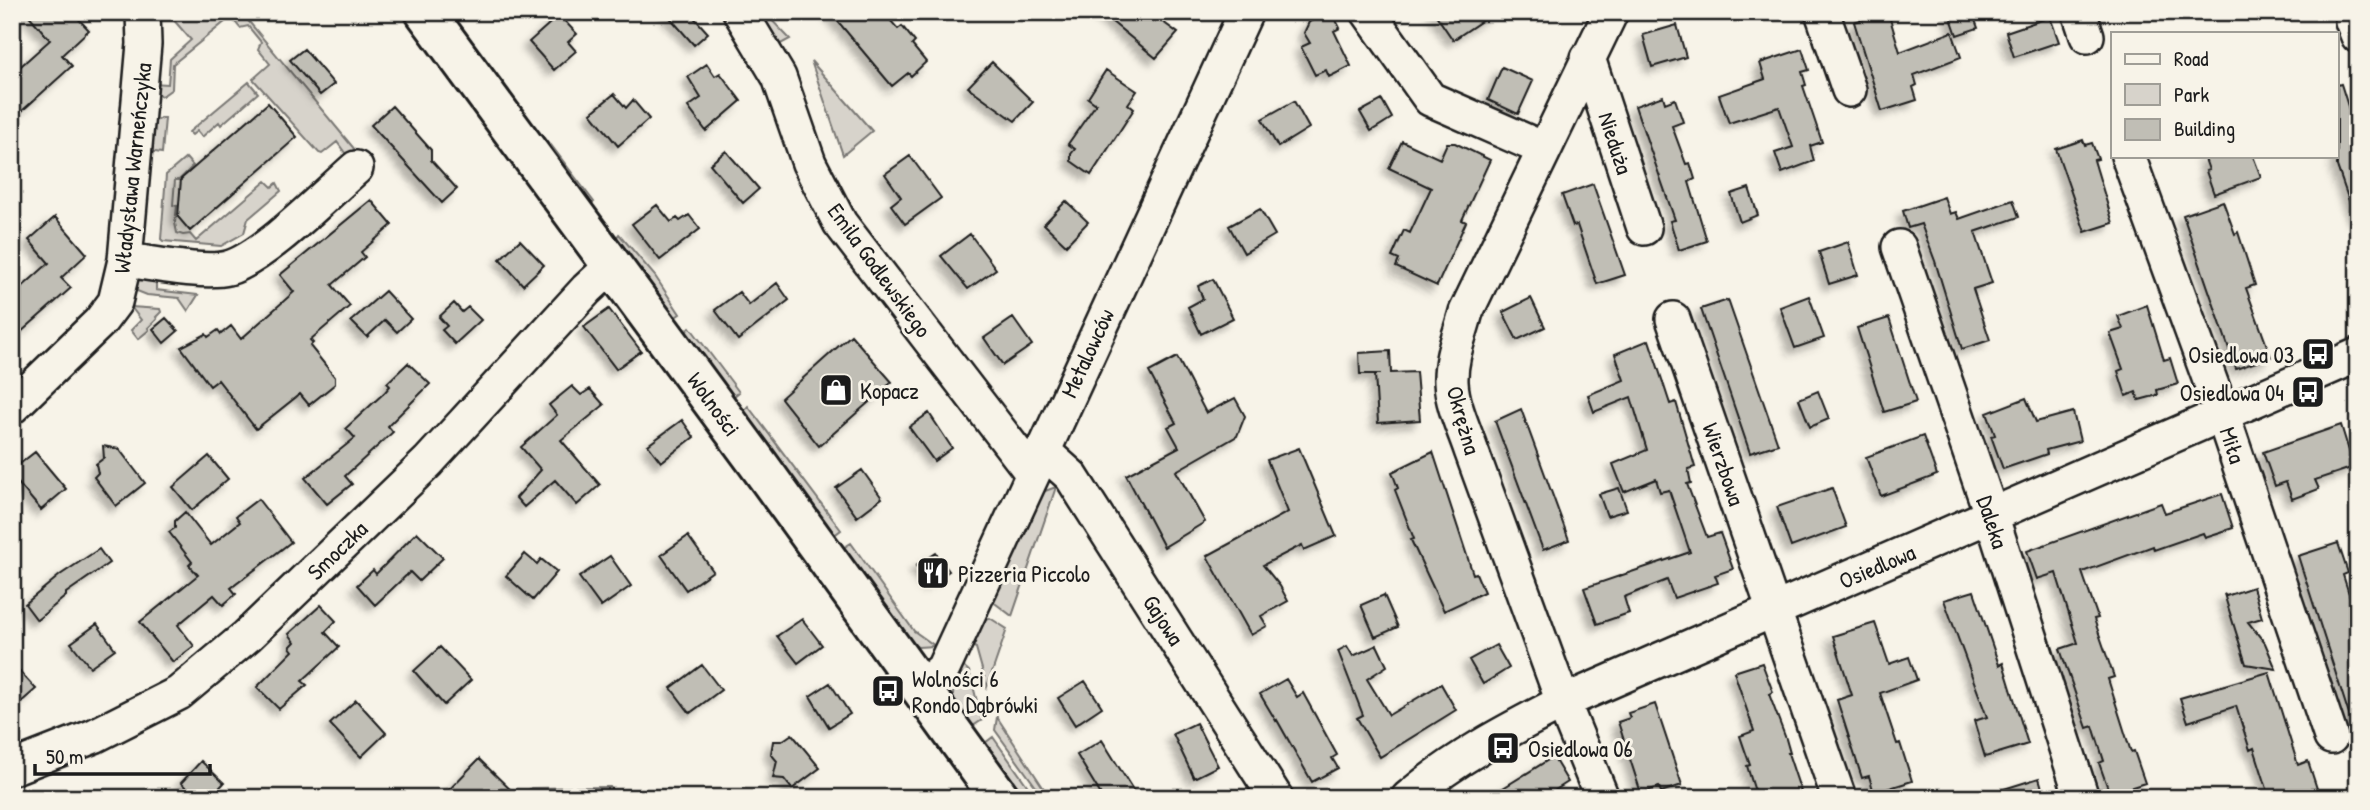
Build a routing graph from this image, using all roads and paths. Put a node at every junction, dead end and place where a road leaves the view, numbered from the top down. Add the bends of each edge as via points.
1 (143, 12) edge
2 (425, 12) edge
3 (740, 12) edge
4 (1368, 12) edge
5 (1611, 12) edge
6 (1822, 12) edge
7 (1238, 15) edge
8 (1588, 58) junction
9 (1849, 90) dead end
10 (1544, 149) junction
11 (2129, 158) edge
12 (356, 167) dead end
13 (1644, 228) dead end
14 (1899, 247) dead end
15 (125, 260) junction
16 (613, 265) junction
17 (1673, 319) dead end
18 (2358, 355) edge
19 (12, 407) edge
20 (2223, 416) junction
21 (1037, 461) junction
22 (1991, 516) junction
23 (1774, 610) junction
24 (920, 688) junction
25 (1563, 702) junction
26 (2331, 737) dead end
27 (12, 768) edge
28 (1000, 798) edge
29 (1276, 798) edge
30 (1408, 798) edge
31 (1602, 798) edge
32 (1839, 798) edge
33 (2082, 798) edge

1 - 15 street, Władysława Warneńczyka
2 - 16 main road, Wolności
3 - 21 street, Emila Godlewskiego via 779,77 809,163 840,223
4 - 10 street via 1430,99
5 - 8 street, Okrężna
6 - 9 street
7 - 21 street, Metalowców
8 - 10 street, Okrężna
8 - 13 street, Nieduża
10 - 25 street, Okrężna via 1466,312 1451,379 1459,415
11 - 20 street, Miła
12 - 15 street via 267,246 228,268
14 - 22 street, Daleka
15 - 19 street, Władysława Warneńczyka via 115,302 100,322
16 - 24 main road, Wolności
16 - 27 street, Smoczka via 428,462 197,678 179,693 94,736
17 - 23 street, Wierzbowa
18 - 20 street, Osiedlowa
20 - 22 street, Osiedlowa
20 - 26 street, Miła
21 - 24 street, Metalowców via 943,669
21 - 29 street, Gajowa via 1071,476
22 - 23 street, Osiedlowa
22 - 33 street, Daleka
23 - 25 street, Osiedlowa
23 - 32 street, Wierzbowa
24 - 28 main road, Wolności
25 - 30 street, Osiedlowa via 1497,736
25 - 31 street, Okrężna

